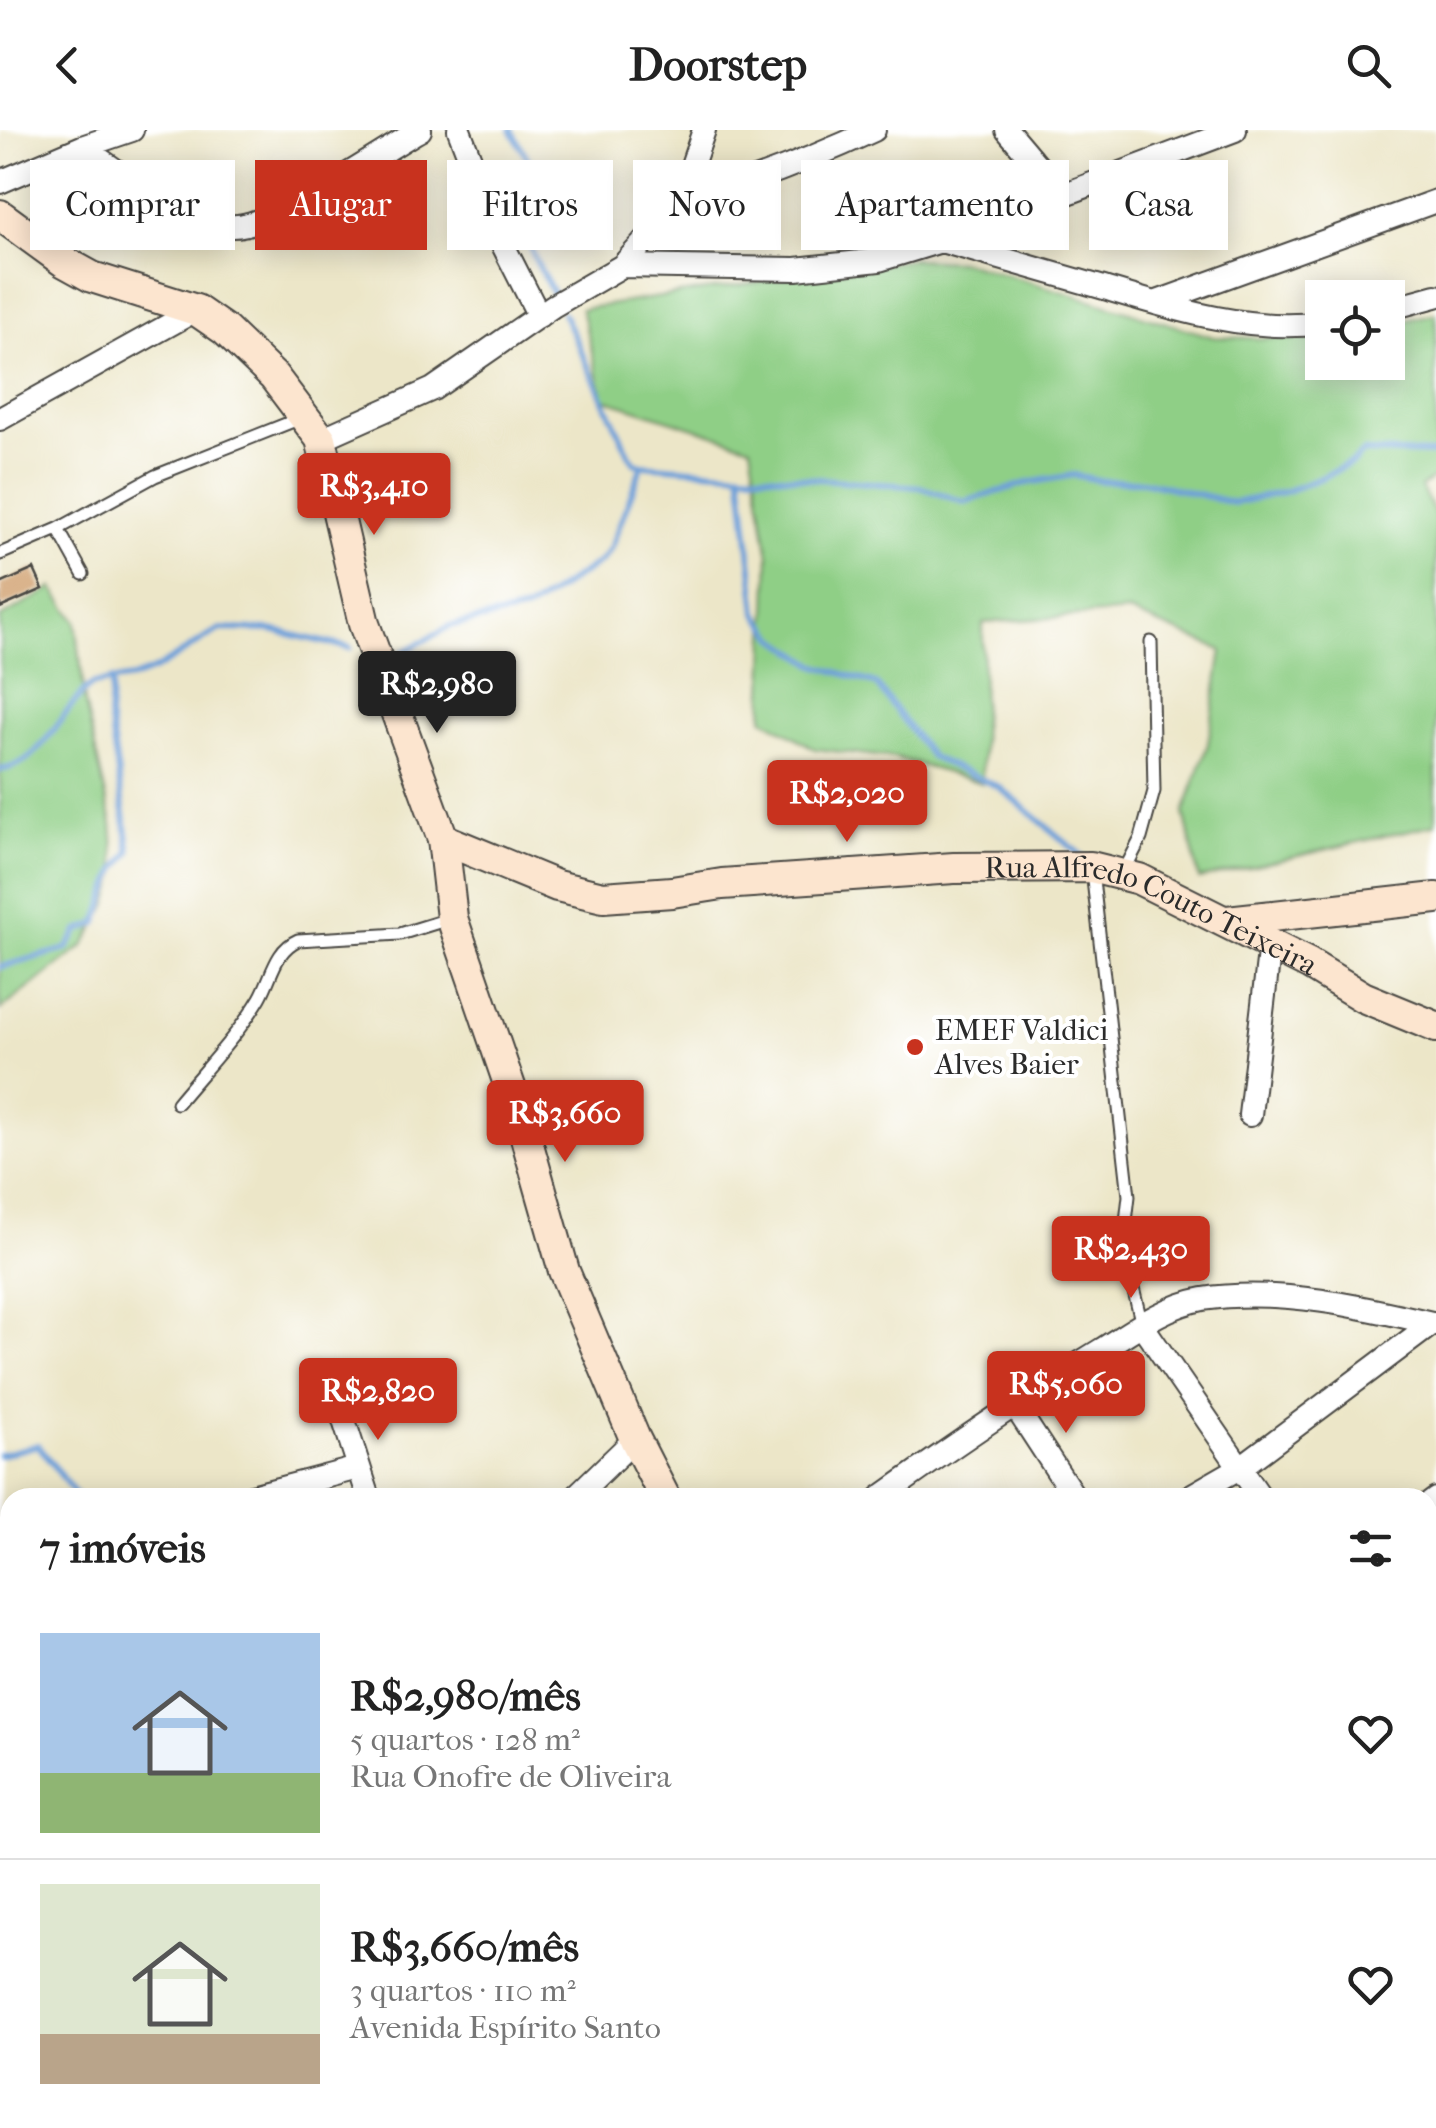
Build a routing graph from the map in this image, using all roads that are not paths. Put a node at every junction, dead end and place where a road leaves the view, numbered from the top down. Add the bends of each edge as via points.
1 (420, 130) edge
2 (459, 130) edge
3 (704, 130) edge
4 (874, 130) edge
5 (1006, 130) edge
6 (1236, 130) edge
7 (123, 131) edge
8 (82, 146) junction
9 (693, 160) edge
10 (1032, 160) edge
11 (781, 171) edge
12 (0, 182) edge
13 (1069, 191) edge
14 (1436, 201) edge
15 (5, 224) edge
16 (636, 250) edge
17 (912, 250) edge
18 (972, 250) edge
19 (622, 266) junction
20 (1436, 296) edge
21 (1155, 303) junction
22 (1405, 304) edge
23 (196, 310) junction
24 (540, 316) junction
25 (1305, 325) edge
26 (0, 419) edge
27 (314, 428) junction
28 (58, 529) junction
29 (0, 554) edge
30 (83, 574) dead end
31 (1151, 642) dead end
32 (443, 839) junction
33 (1092, 867) junction
34 (1123, 874) junction
35 (1436, 898) edge
36 (452, 918) junction
37 (1227, 921) junction
38 (1270, 944) junction
39 (1436, 1027) edge
40 (177, 1103) dead end
41 (1250, 1115) dead end
42 (1434, 1323) edge
43 (1142, 1325) junction
44 (1013, 1404) junction
45 (339, 1406) dead end
46 (635, 1439) junction
47 (1241, 1467) junction
48 (358, 1468) junction
49 (282, 1488) edge
50 (365, 1488) edge
51 (584, 1488) edge
52 (660, 1488) edge
53 (894, 1488) edge
54 (1068, 1488) edge
55 (1205, 1488) edge
56 (1255, 1488) edge

1 - 8 street via 247,226 179,208
2 - 24 street via 504,246
3 - 9 street
4 - 11 street
5 - 10 street
6 - 13 street
7 - 8 street
8 - 12 street
14 - 21 street
15 - 23 street via 108,285
16 - 19 street
17 - 19 street via 842,266
18 - 21 street
19 - 24 street
20 - 22 street
21 - 25 street via 1249,324
23 - 26 street
23 - 27 street via 251,355
24 - 27 street via 434,388
27 - 28 lane via 156,476
27 - 32 street via 364,624
28 - 29 lane
28 - 30 lane
31 - 34 lane via 1154,791
32 - 33 street, Rua Alfredo Couto Teixeira via 556,886 603,897 954,868
32 - 36 street
33 - 34 street, Rua Alfredo Couto Teixeira
33 - 43 lane via 1129,1196 1123,1247
34 - 37 street, Rua Alfredo Couto Teixeira
35 - 37 street
36 - 40 lane via 400,934 290,944 253,1009
36 - 46 street via 573,1299
37 - 38 street, Rua Alfredo Couto Teixeira
38 - 39 street, Rua Alfredo Couto Teixeira via 1363,997
38 - 41 street
42 - 43 street via 1319,1302 1237,1297 1170,1308
42 - 47 street
43 - 44 street
43 - 47 street
44 - 53 street
44 - 54 street
45 - 48 street
46 - 51 street
46 - 52 street
47 - 55 street
47 - 56 street
48 - 49 street
48 - 50 street

